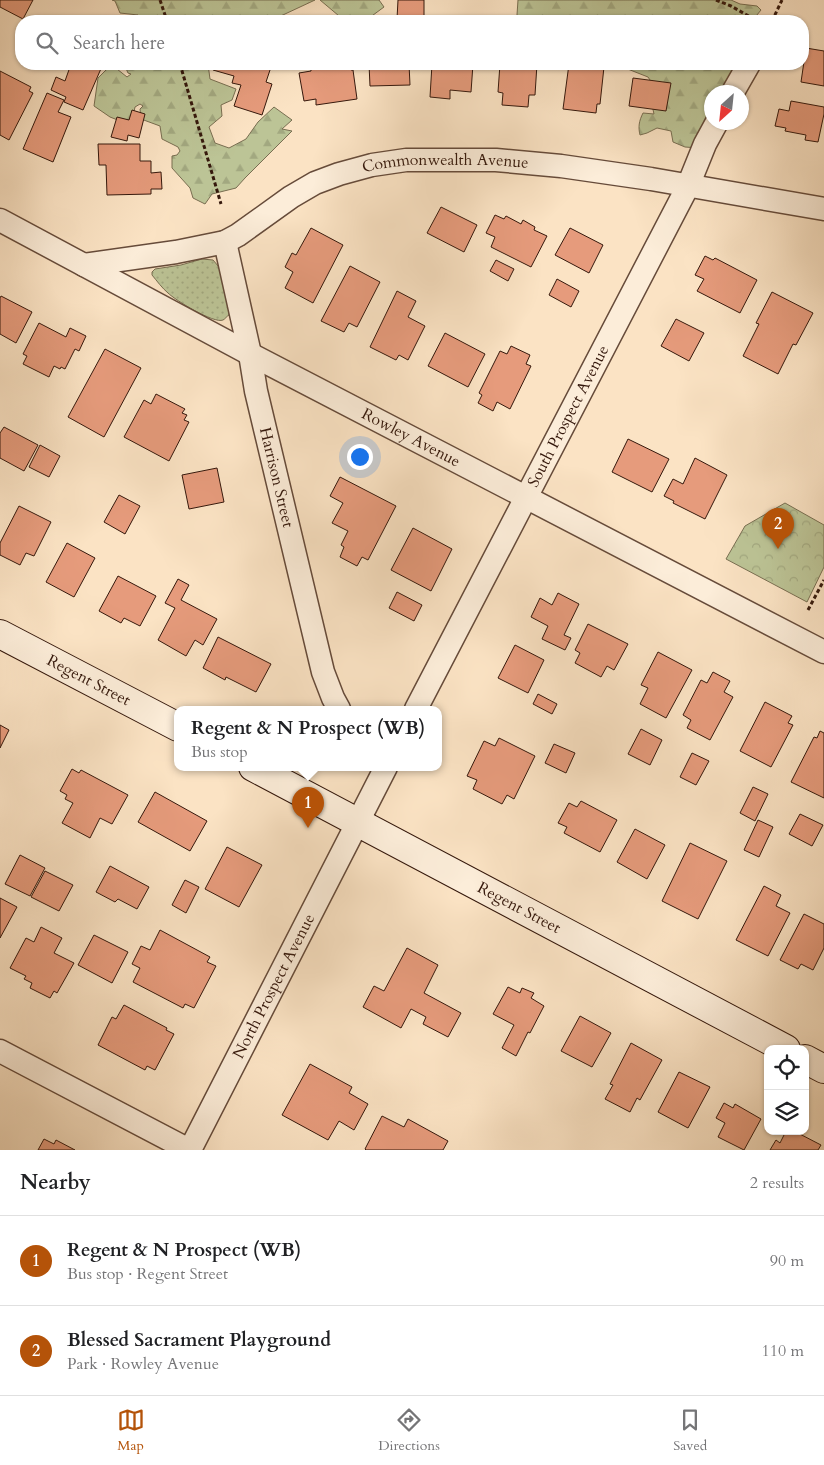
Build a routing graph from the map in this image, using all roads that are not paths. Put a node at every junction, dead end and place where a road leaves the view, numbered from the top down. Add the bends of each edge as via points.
1 (746, 70) edge
2 (737, 85) edge
3 (713, 130) edge
4 (688, 186) junction
5 (824, 209) edge
6 (0, 220) edge
7 (225, 242) junction
8 (84, 265) junction
9 (250, 354) junction
10 (527, 498) junction
11 (0, 634) edge
12 (824, 652) edge
13 (338, 706) edge
14 (418, 706) edge
15 (174, 725) edge
16 (260, 771) edge
17 (384, 771) edge
18 (357, 823) junction
19 (778, 1045) edge
20 (0, 1051) edge
21 (809, 1061) edge
22 (824, 1069) edge
23 (190, 1150) edge

1 - 2 street
3 - 4 street, South Prospect Avenue
4 - 5 street, Commonwealth Avenue
4 - 7 street, Commonwealth Avenue via 561,166 496,160 406,160 372,165 315,182
4 - 10 street, South Prospect Avenue
6 - 8 street, Rowley Avenue
7 - 8 street, Commonwealth Avenue
7 - 9 street, Harrison Street
8 - 9 street, Rowley Avenue
9 - 10 street, Rowley Avenue
9 - 13 street, Harrison Street via 323,672
10 - 12 street, Rowley Avenue
10 - 14 street, South Prospect Avenue
11 - 15 main road, Regent Street
16 - 18 main road, Regent Street
17 - 18 street
18 - 19 main road, Regent Street
18 - 23 street, North Prospect Avenue
20 - 23 street
21 - 22 main road

